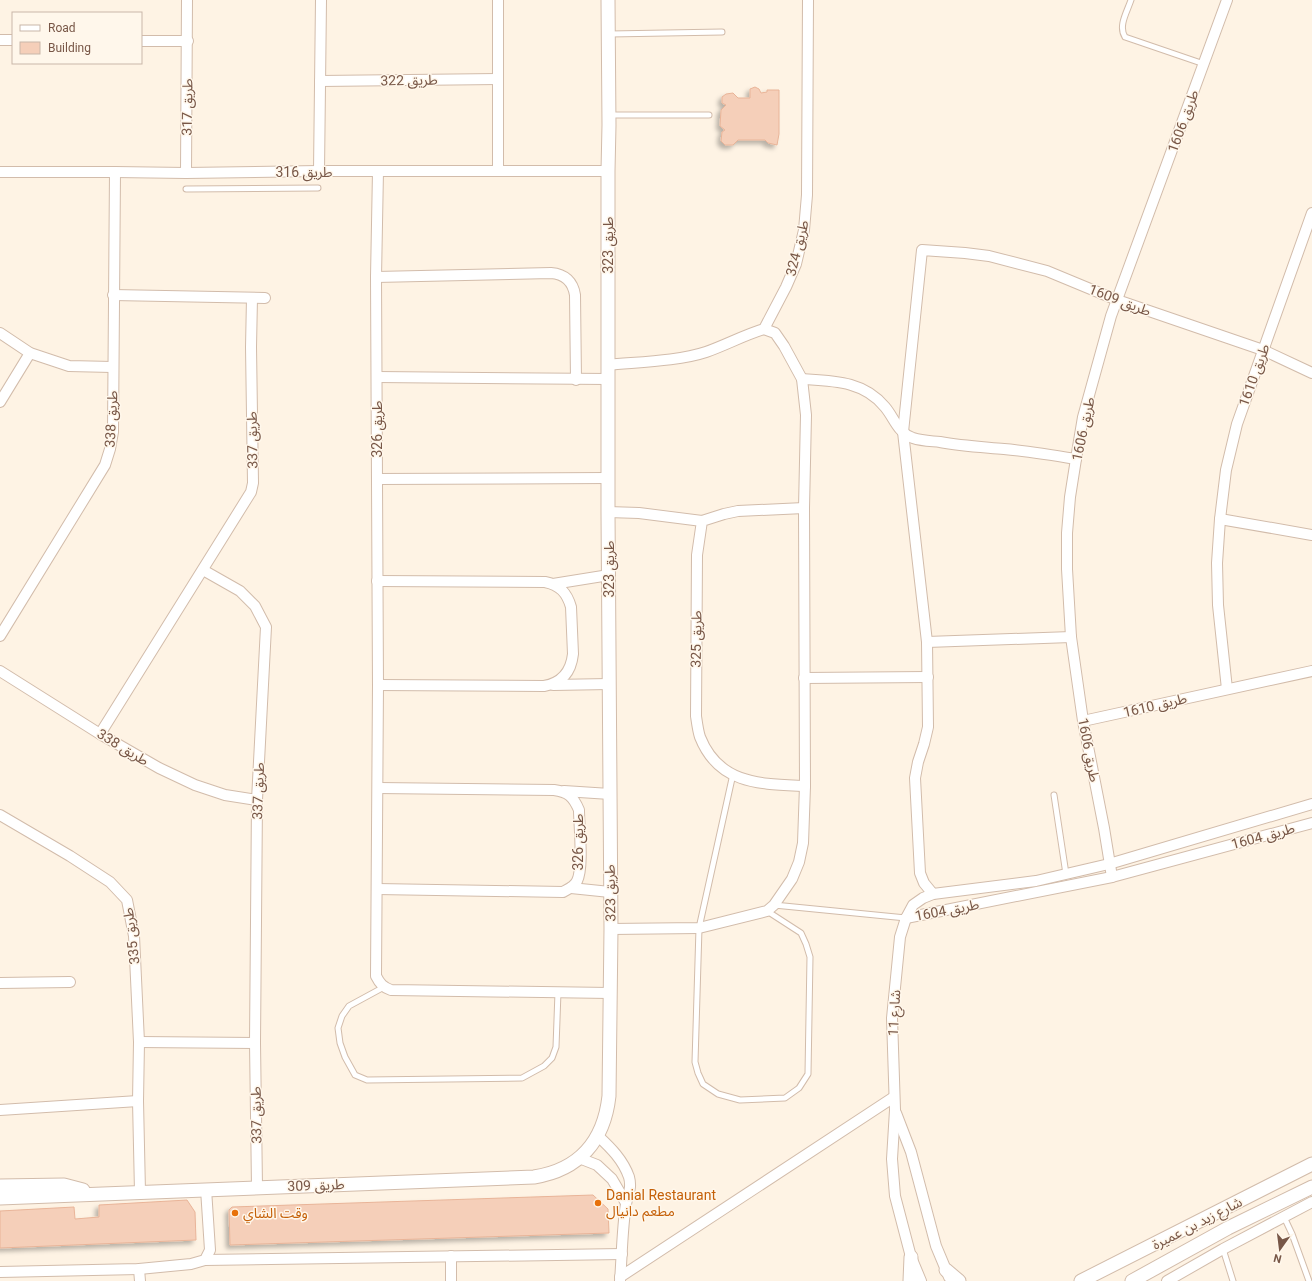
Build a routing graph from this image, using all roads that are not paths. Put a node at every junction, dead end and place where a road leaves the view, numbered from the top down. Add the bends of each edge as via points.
1 (187, 0) edge
2 (321, 0) edge
3 (498, 0) edge
4 (608, 0) edge
5 (808, 0) edge
6 (1131, 0) edge
7 (1227, 0) edge
8 (722, 32) dead end
9 (608, 34) junction
10 (0, 40) edge
11 (12, 40) edge
12 (142, 40) edge
13 (188, 41) junction
14 (1204, 64) junction
15 (498, 79) junction
16 (320, 80) junction
17 (609, 115) junction
18 (709, 115) dead end
19 (319, 171) junction
20 (378, 171) junction
21 (498, 171) junction
22 (608, 171) junction
23 (0, 172) edge
24 (115, 172) junction
25 (186, 173) junction
26 (318, 188) dead end
27 (186, 189) dead end
28 (1312, 213) edge
29 (1308, 236) edge
30 (376, 277) junction
31 (113, 295) junction
32 (252, 298) junction
33 (265, 298) dead end
34 (1117, 300) junction
35 (764, 329) junction
36 (0, 333) edge
37 (1263, 350) junction
38 (30, 353) junction
39 (608, 365) junction
40 (112, 367) junction
41 (1312, 373) edge
42 (376, 377) junction
43 (609, 379) junction
44 (802, 379) junction
45 (576, 380) junction
46 (0, 402) edge
47 (903, 432) junction
48 (1076, 459) junction
49 (608, 478) junction
50 (377, 479) junction
51 (804, 508) junction
52 (608, 512) junction
53 (1220, 519) junction
54 (702, 521) junction
55 (1312, 535) edge
56 (203, 570) junction
57 (609, 575) junction
58 (377, 581) junction
59 (553, 584) junction
60 (0, 636) edge
61 (1071, 637) junction
62 (927, 642) junction
63 (0, 671) edge
64 (1312, 671) edge
65 (928, 677) junction
66 (804, 678) junction
67 (609, 684) junction
68 (378, 685) junction
69 (552, 685) junction
70 (1228, 689) junction
71 (1083, 721) junction
72 (100, 734) junction
73 (733, 774) junction
74 (805, 786) junction
75 (378, 788) junction
76 (562, 791) junction
77 (610, 794) junction
78 (1054, 795) dead end
79 (257, 800) junction
80 (1312, 804) edge
81 (0, 815) edge
82 (1312, 823) edge
83 (1109, 864) junction
84 (1066, 874) junction
85 (1112, 877) junction
86 (571, 888) junction
87 (377, 889) junction
88 (610, 892) junction
89 (933, 894) junction
90 (771, 908) junction
91 (906, 918) junction
92 (699, 928) junction
93 (611, 929) junction
94 (70, 982) dead end
95 (0, 983) edge
96 (384, 987) junction
97 (558, 992) junction
98 (610, 993) junction
99 (139, 1042) junction
100 (255, 1043) junction
101 (894, 1097) junction
102 (138, 1101) junction
103 (0, 1110) edge
104 (895, 1110) junction
105 (598, 1136) junction
106 (579, 1158) junction
107 (1312, 1164) edge
108 (534, 1177) joint
109 (0, 1186) edge
110 (257, 1187) junction
111 (1312, 1187) edge
112 (206, 1189) junction
113 (140, 1192) junction
114 (98, 1194) junction
115 (0, 1198) edge
116 (1312, 1202) edge
117 (626, 1203) junction
118 (1284, 1218) junction
119 (1223, 1249) junction
120 (622, 1254) junction
121 (451, 1256) junction
122 (911, 1257) junction
123 (205, 1260) junction
124 (139, 1269) junction
125 (0, 1272) edge
126 (949, 1275) edge
127 (620, 1279) edge
128 (140, 1281) edge
129 (451, 1281) edge
130 (910, 1281) edge
131 (921, 1281) edge
132 (959, 1281) edge
133 (1081, 1281) edge
134 (1132, 1281) edge
135 (1167, 1281) edge
136 (1233, 1281) edge
137 (1309, 1281) edge

1 - 13 street, طريق 317
2 - 16 street
3 - 15 street
4 - 9 street, طريق 323
5 - 35 street, طريق 324 via 807,195 804,230 796,264
6 - 14 lane via 1122,26 1125,37
7 - 14 street, طريق 1606
8 - 9 lane
9 - 17 street, طريق 323
10 - 11 street
12 - 13 street
13 - 25 street, طريق 317
14 - 34 street, طريق 1606
15 - 16 street, طريق 322
15 - 21 street
16 - 19 street
17 - 18 lane
17 - 22 street, طريق 323
19 - 20 street, طريق 316
19 - 25 street, طريق 316
20 - 21 street, طريق 316
20 - 30 street, طريق 326
21 - 22 street, طريق 316
22 - 39 street, طريق 323
23 - 24 street, طريق 316
24 - 25 street, طريق 316
24 - 31 street, طريق 338
26 - 27 lane
28 - 29 street, طريق 1610
29 - 37 street, طريق 1610
30 - 42 street, طريق 326
30 - 45 street via 551,273 563,276 572,284 575,295
31 - 32 street
31 - 40 street, طريق 338
32 - 33 street
32 - 56 street, طريق 337 via 253,483 251,492
34 - 37 street, طريق 1609
34 - 47 street, طريق 1609 via 1047,271 1017,263 989,256 922,250
34 - 48 street, طريق 1606 via 1084,418
35 - 39 street via 705,352 678,358
35 - 44 street via 775,333
36 - 38 street
37 - 41 street, طريق 1609
37 - 53 street, طريق 1610 via 1237,424 1226,470
38 - 40 street via 69,366
38 - 46 street
39 - 43 street, طريق 323
40 - 60 street, طريق 338 via 113,432 105,465
42 - 45 street
42 - 50 street, طريق 326
43 - 45 street
43 - 49 street, طريق 323
44 - 47 street via 850,384 864,389 885,407
44 - 51 street via 806,415
47 - 48 street via 922,440
47 - 62 street
48 - 61 street, طريق 1606 via 1067,533
49 - 50 street
49 - 52 street, طريق 323
50 - 58 street, طريق 326
51 - 54 street via 738,511
51 - 66 street
52 - 54 street
52 - 57 street, طريق 323
53 - 55 street
53 - 70 street, طريق 1610 via 1218,604
54 - 73 street, طريق 325 via 698,555 696,716 700,736 710,755 725,770
56 - 72 street, طريق 337
56 - 79 street, طريق 337 via 240,591 255,606 266,627
57 - 59 street
57 - 67 street, طريق 323
58 - 59 street
58 - 68 street, طريق 326
59 - 69 street via 565,593 571,606 573,654 565,676
61 - 62 street
61 - 71 street, طريق 1606
62 - 65 street
63 - 72 street, طريق 338
64 - 70 street, طريق 1610
65 - 66 street
65 - 89 street via 928,728 915,778 920,873
66 - 74 street
67 - 69 street
67 - 77 street, طريق 323
68 - 69 street
68 - 75 street, طريق 326
70 - 71 street, طريق 1610
71 - 83 street, طريق 1606
72 - 79 street, طريق 338 via 159,768 195,785 225,795
73 - 74 street, طريق 325 via 744,780 765,784
73 - 92 lane
74 - 90 street via 803,843 799,862 792,880
75 - 76 street
75 - 87 street, طريق 326
76 - 77 street
76 - 86 street, طريق 326 via 570,795 579,810 581,866 577,881
77 - 88 street, طريق 323
78 - 84 lane
79 - 100 street, طريق 337
80 - 83 street, طريق 1604
81 - 99 street, طريق 335 via 110,882 127,900 134,936
82 - 85 street, طريق 1604
83 - 84 street, طريق 1604
83 - 85 street, طريق 1606
84 - 89 street, طريق 1604 via 1036,881
85 - 91 street, طريق 1604
86 - 87 street, طريق 326 via 562,892
86 - 88 street
87 - 96 street, طريق 326 via 376,976
88 - 93 street, طريق 323
89 - 91 street, طريق 1604 via 913,905
90 - 91 lane
90 - 92 street
90 - 92 lane via 801,933 810,957 808,1074 799,1088 785,1098 740,1100 718,1094 703,1084 695,1062
91 - 101 street, شارع 11 via 900,937 892,1018
92 - 93 street
93 - 98 street, طريق 323
94 - 95 street
96 - 97 street via 391,990
96 - 97 lane via 349,1006 338,1028 345,1057 355,1075 367,1080 522,1078 544,1066 552,1058 556,1047
97 - 98 street
98 - 105 street, طريق 323 via 608,1110
99 - 100 street
99 - 102 street, طريق 335
100 - 110 street, طريق 337
101 - 104 street, شارع 11
101 - 127 street
102 - 103 street
102 - 113 street, طريق 335
104 - 122 street, شارع 11 via 892,1159 895,1196
104 - 126 street, شارع 11 via 911,1152 936,1246
105 - 106 street, طريق 323
105 - 117 street via 624,1164 631,1188
106 - 108 street, طريق 323 via 553,1173
106 - 117 street via 597,1166 612,1179
107 - 133 street, شارع زيد بن عميرة
108 - 110 street, طريق 309
109 - 114 street, طريق 309 via 64,1185
110 - 112 street, طريق 309
111 - 134 street, شارع زيد بن عميرة via 1228,1228
112 - 113 street, طريق 309
112 - 123 street via 210,1250
113 - 114 street, طريق 309
114 - 115 street, طريق 309
116 - 118 street
117 - 120 street
118 - 119 street
118 - 137 lane
119 - 135 street
119 - 136 lane
120 - 121 street
120 - 127 street
121 - 123 street
121 - 129 street
122 - 130 street
122 - 131 street, شارع 11
123 - 124 street via 191,1264
124 - 125 street
124 - 128 street
126 - 132 street

